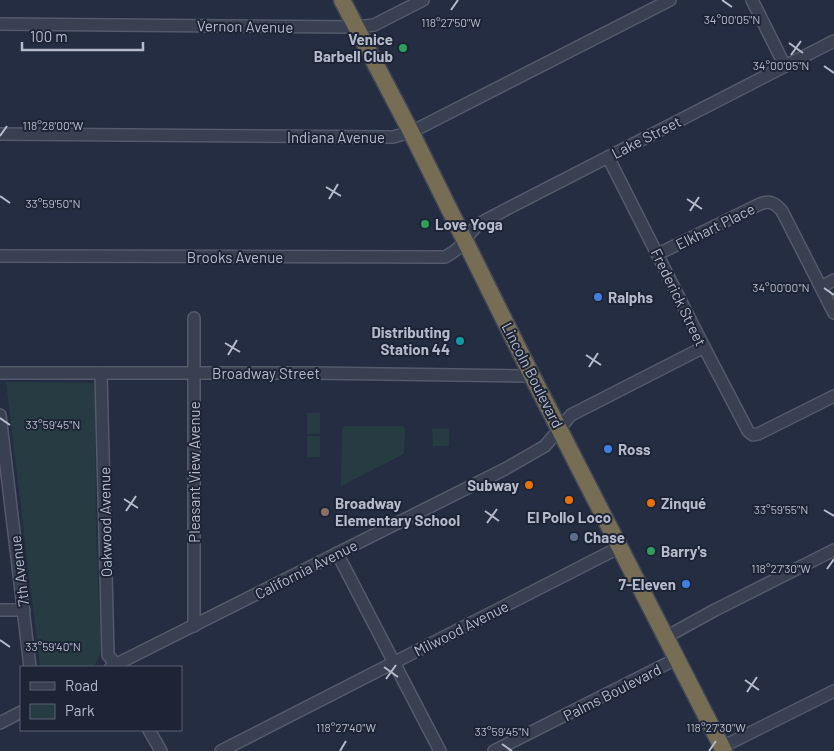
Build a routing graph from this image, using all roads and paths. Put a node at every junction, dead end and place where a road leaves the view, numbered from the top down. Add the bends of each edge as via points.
1 (342, 0) edge
2 (424, 0) edge
3 (670, 0) edge
4 (752, 0) edge
5 (0, 24) edge
6 (356, 27) junction
7 (834, 42) edge
8 (785, 66) junction
9 (411, 132) junction
10 (0, 134) edge
11 (608, 157) junction
12 (465, 242) junction
13 (658, 254) junction
14 (0, 256) edge
15 (834, 280) edge
16 (821, 286) junction
17 (834, 313) edge
18 (194, 318) dead end
19 (704, 346) junction
20 (0, 373) edge
21 (101, 373) junction
22 (194, 373) junction
23 (532, 376) junction
24 (834, 396) edge
25 (0, 415) edge
26 (560, 429) junction
27 (5, 492) edge
28 (620, 547) junction
29 (834, 550) edge
30 (337, 553) junction
31 (0, 610) edge
32 (24, 610) junction
33 (194, 626) junction
34 (666, 637) junction
35 (676, 659) junction
36 (394, 662) junction
37 (30, 666) edge
38 (115, 666) edge
39 (834, 691) edge
40 (20, 713) edge
41 (0, 723) edge
42 (150, 731) edge
43 (723, 749) edge
44 (160, 751) edge
45 (221, 751) edge
46 (440, 751) edge
47 (494, 751) edge

1 - 6 highway, Lincoln Boulevard
2 - 6 street, Vernon Avenue via 374,25
3 - 9 street, Indiana Avenue
4 - 8 street
5 - 6 street, Vernon Avenue
6 - 9 highway, Lincoln Boulevard
7 - 8 street, Lake Street
8 - 11 street, Lake Street
9 - 10 street, Indiana Avenue via 393,137
9 - 12 highway, Lincoln Boulevard
11 - 12 street, Lake Street via 476,226
11 - 13 street, Frederick Street
12 - 14 street, Brooks Avenue via 445,257
12 - 23 highway, Lincoln Boulevard
13 - 16 street, Elkhart Place via 766,201 772,202 782,211
13 - 19 street, Frederick Street
15 - 16 street
16 - 17 street
18 - 22 street, Pleasant View Avenue
19 - 24 street, Frederick Street via 753,435
19 - 26 street, California Avenue via 571,414
20 - 21 street, Broadway Street
21 - 22 street, Broadway Street
21 - 38 street, Oakwood Avenue via 108,655
22 - 23 street, Broadway Street
22 - 33 street, Pleasant View Avenue
23 - 26 highway, Lincoln Boulevard
25 - 27 street, 7th Avenue
26 - 28 highway, Lincoln Boulevard
26 - 30 street, California Avenue via 545,446 514,464
27 - 32 street, 7th Avenue
28 - 34 highway, Lincoln Boulevard
28 - 36 street, Milwood Avenue
29 - 34 street
30 - 33 street, California Avenue
30 - 36 street
31 - 32 street
32 - 37 street, 7th Avenue
33 - 38 street, California Avenue
34 - 35 highway, Lincoln Boulevard
35 - 43 highway, Lincoln Boulevard
35 - 47 street, Palms Boulevard
36 - 45 street, Milwood Avenue
36 - 46 street
39 - 43 street
40 - 41 street
42 - 44 street

